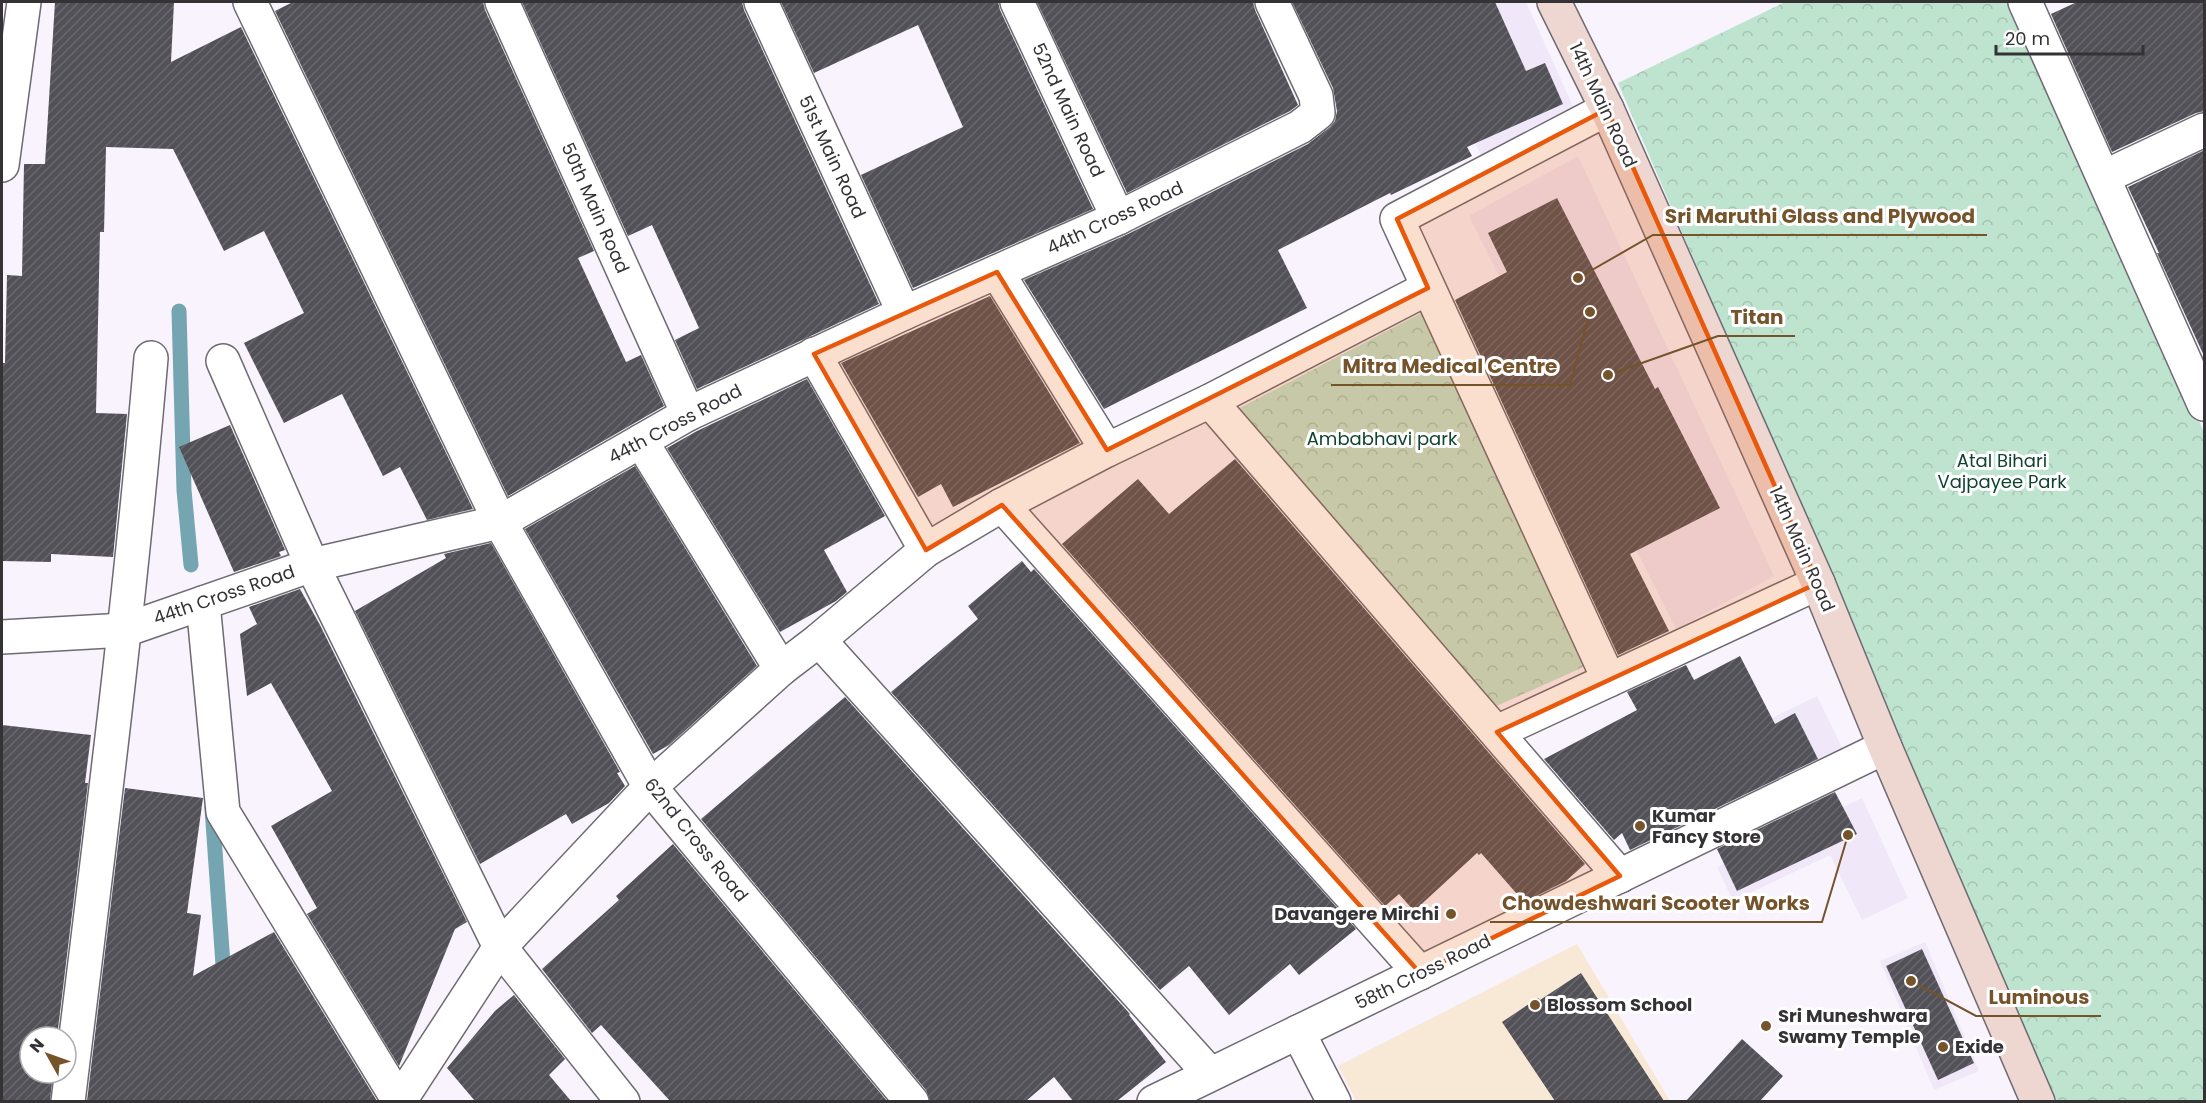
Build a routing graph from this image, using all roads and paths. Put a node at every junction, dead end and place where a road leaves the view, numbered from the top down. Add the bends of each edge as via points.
1 (24, 2) edge
2 (250, 2) edge
3 (502, 2) edge
4 (761, 2) edge
5 (1017, 2) edge
6 (1272, 2) edge
7 (1554, 2) edge
8 (2026, 2) edge
9 (1607, 109) junction
10 (2205, 129) edge
11 (2, 165) edge
12 (2104, 177) junction
13 (1118, 218) junction
14 (998, 272) junction
15 (1428, 288) junction
16 (904, 313) junction
17 (2191, 339) edge
18 (814, 354) junction
19 (152, 358) dead end
20 (223, 361) dead end
21 (1210, 400) junction
22 (2205, 404) edge
23 (688, 414) junction
24 (641, 441) junction
25 (1107, 450) junction
26 (1002, 505) junction
27 (500, 522) junction
28 (926, 550) junction
29 (312, 565) junction
30 (1818, 584) junction
31 (203, 603) junction
32 (125, 630) junction
33 (2, 637) edge
34 (819, 640) junction
35 (781, 669) junction
36 (1609, 680) junction
37 (1497, 732) junction
38 (1886, 747) junction
39 (650, 787) junction
40 (1620, 876) junction
41 (500, 947) junction
42 (1420, 973) junction
43 (1299, 1032) junction
44 (1210, 1074) junction
45 (68, 1101) edge
46 (399, 1101) edge
47 (623, 1101) edge
48 (912, 1101) edge
49 (1154, 1101) edge
50 (1334, 1101) edge
51 (2038, 1101) edge

1 - 11 street
2 - 27 street, 62nd Cross Road
3 - 23 street, 50th Main Road
4 - 16 street, 51st Main Road
5 - 13 street, 52nd Main Road
6 - 13 street, 44th Cross Road via 1316,96 1318,113 1300,127
7 - 9 main road, 14th Main Road
8 - 12 street
9 - 15 street via 1397,219
9 - 30 main road, 14th Main Road
10 - 12 street
12 - 17 street
13 - 14 street, 44th Cross Road
14 - 16 street, 44th Cross Road
14 - 25 street
15 - 21 street
15 - 36 street
16 - 18 street, 44th Cross Road
17 - 22 street
18 - 23 street, 44th Cross Road
18 - 28 street
19 - 32 street
20 - 29 street
21 - 25 street
21 - 37 street
23 - 24 street, 44th Cross Road
24 - 27 street, 44th Cross Road
24 - 35 street
25 - 26 street
26 - 28 street
26 - 42 street
27 - 29 street, 44th Cross Road
27 - 39 street, 62nd Cross Road
28 - 34 street
29 - 31 street, 44th Cross Road
29 - 41 street
30 - 36 street
30 - 38 main road, 14th Main Road
31 - 32 street, 44th Cross Road
31 - 46 street via 223,812
32 - 33 street, 44th Cross Road
32 - 45 street
34 - 35 street
34 - 44 street
35 - 39 street
36 - 37 street
37 - 40 street
38 - 40 street, 58th Cross Road
38 - 51 main road, 14th Main Road
39 - 41 street
39 - 48 street, 62nd Cross Road
40 - 42 street, 58th Cross Road
41 - 46 street
41 - 47 street
42 - 43 street, 58th Cross Road
43 - 44 street, 58th Cross Road
43 - 50 street
44 - 49 street, 58th Cross Road

